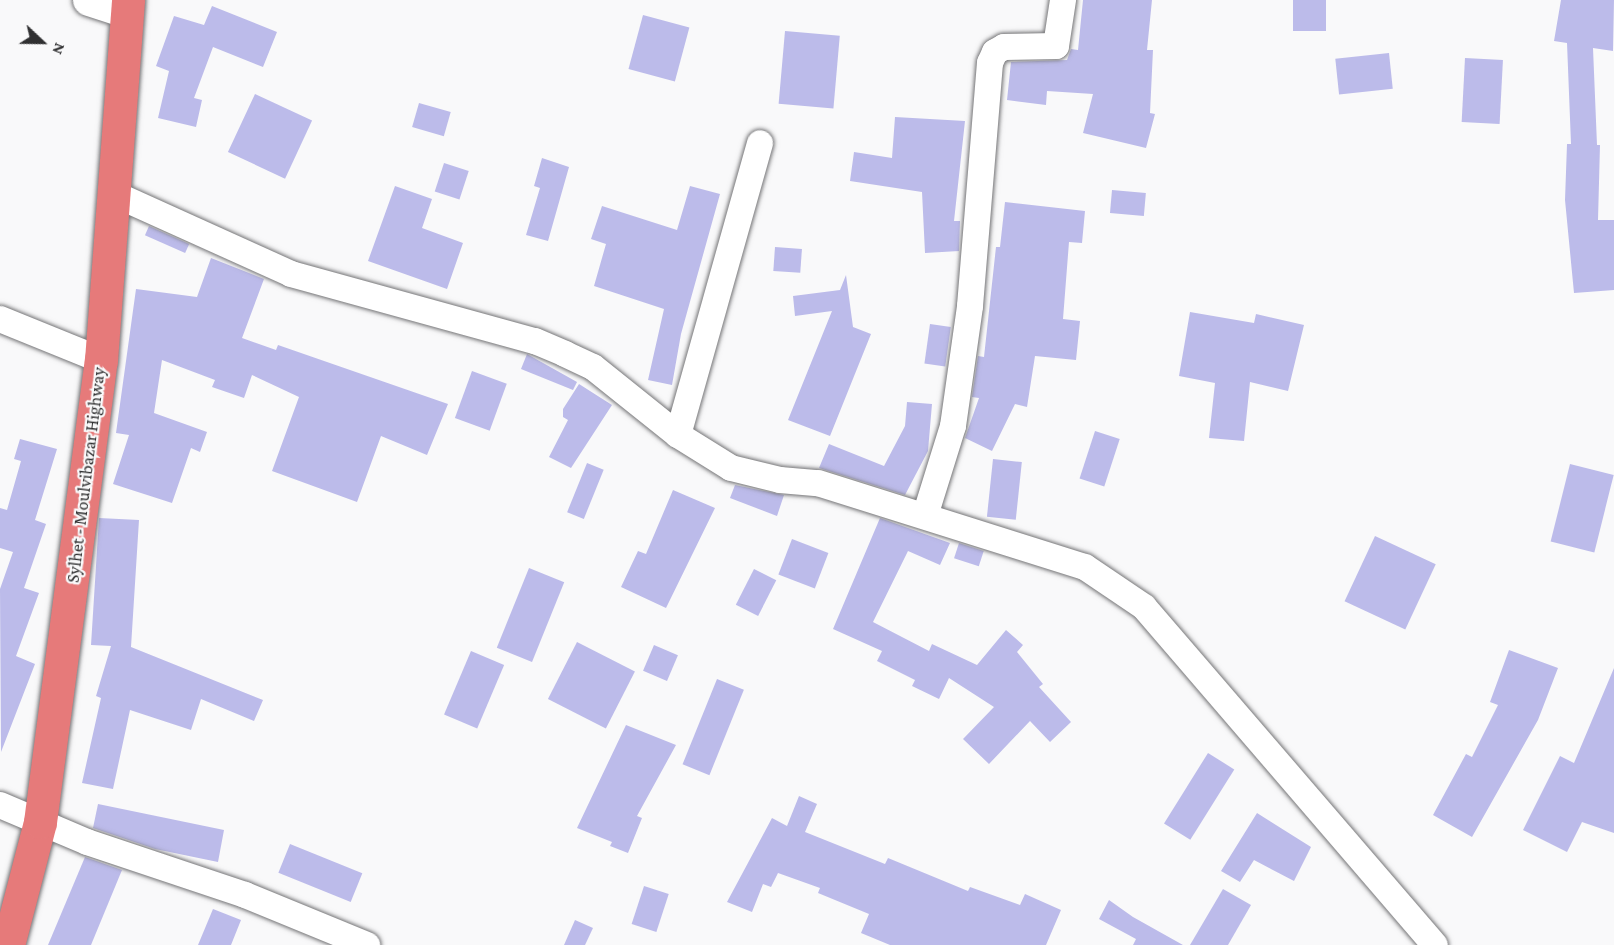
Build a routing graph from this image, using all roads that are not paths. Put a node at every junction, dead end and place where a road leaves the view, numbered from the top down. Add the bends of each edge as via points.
1 (89, 0) edge
2 (1063, 0) edge
3 (127, 6) edge
4 (760, 143) dead end
5 (112, 193) junction
6 (0, 319) edge
7 (101, 360) junction
8 (678, 435) junction
9 (926, 516) junction
10 (0, 805) edge
11 (40, 822) junction
12 (8, 945) edge
13 (367, 945) edge
14 (1436, 945) edge

1 - 3 street
2 - 9 street via 1056,46 1004,47 995,52 990,63 970,306 953,426
3 - 5 highway, Sylhet - Moulvibazar Highway
4 - 8 street
5 - 7 highway, Sylhet - Moulvibazar Highway
5 - 8 street via 291,274 535,341 593,367
6 - 7 street
7 - 11 highway, Sylhet - Moulvibazar Highway
8 - 9 street via 731,468 780,480 818,483
9 - 14 street via 1085,567 1144,607
10 - 11 street
11 - 12 highway, Sylhet - Moulvibazar Highway
11 - 13 street via 87,842 245,895

